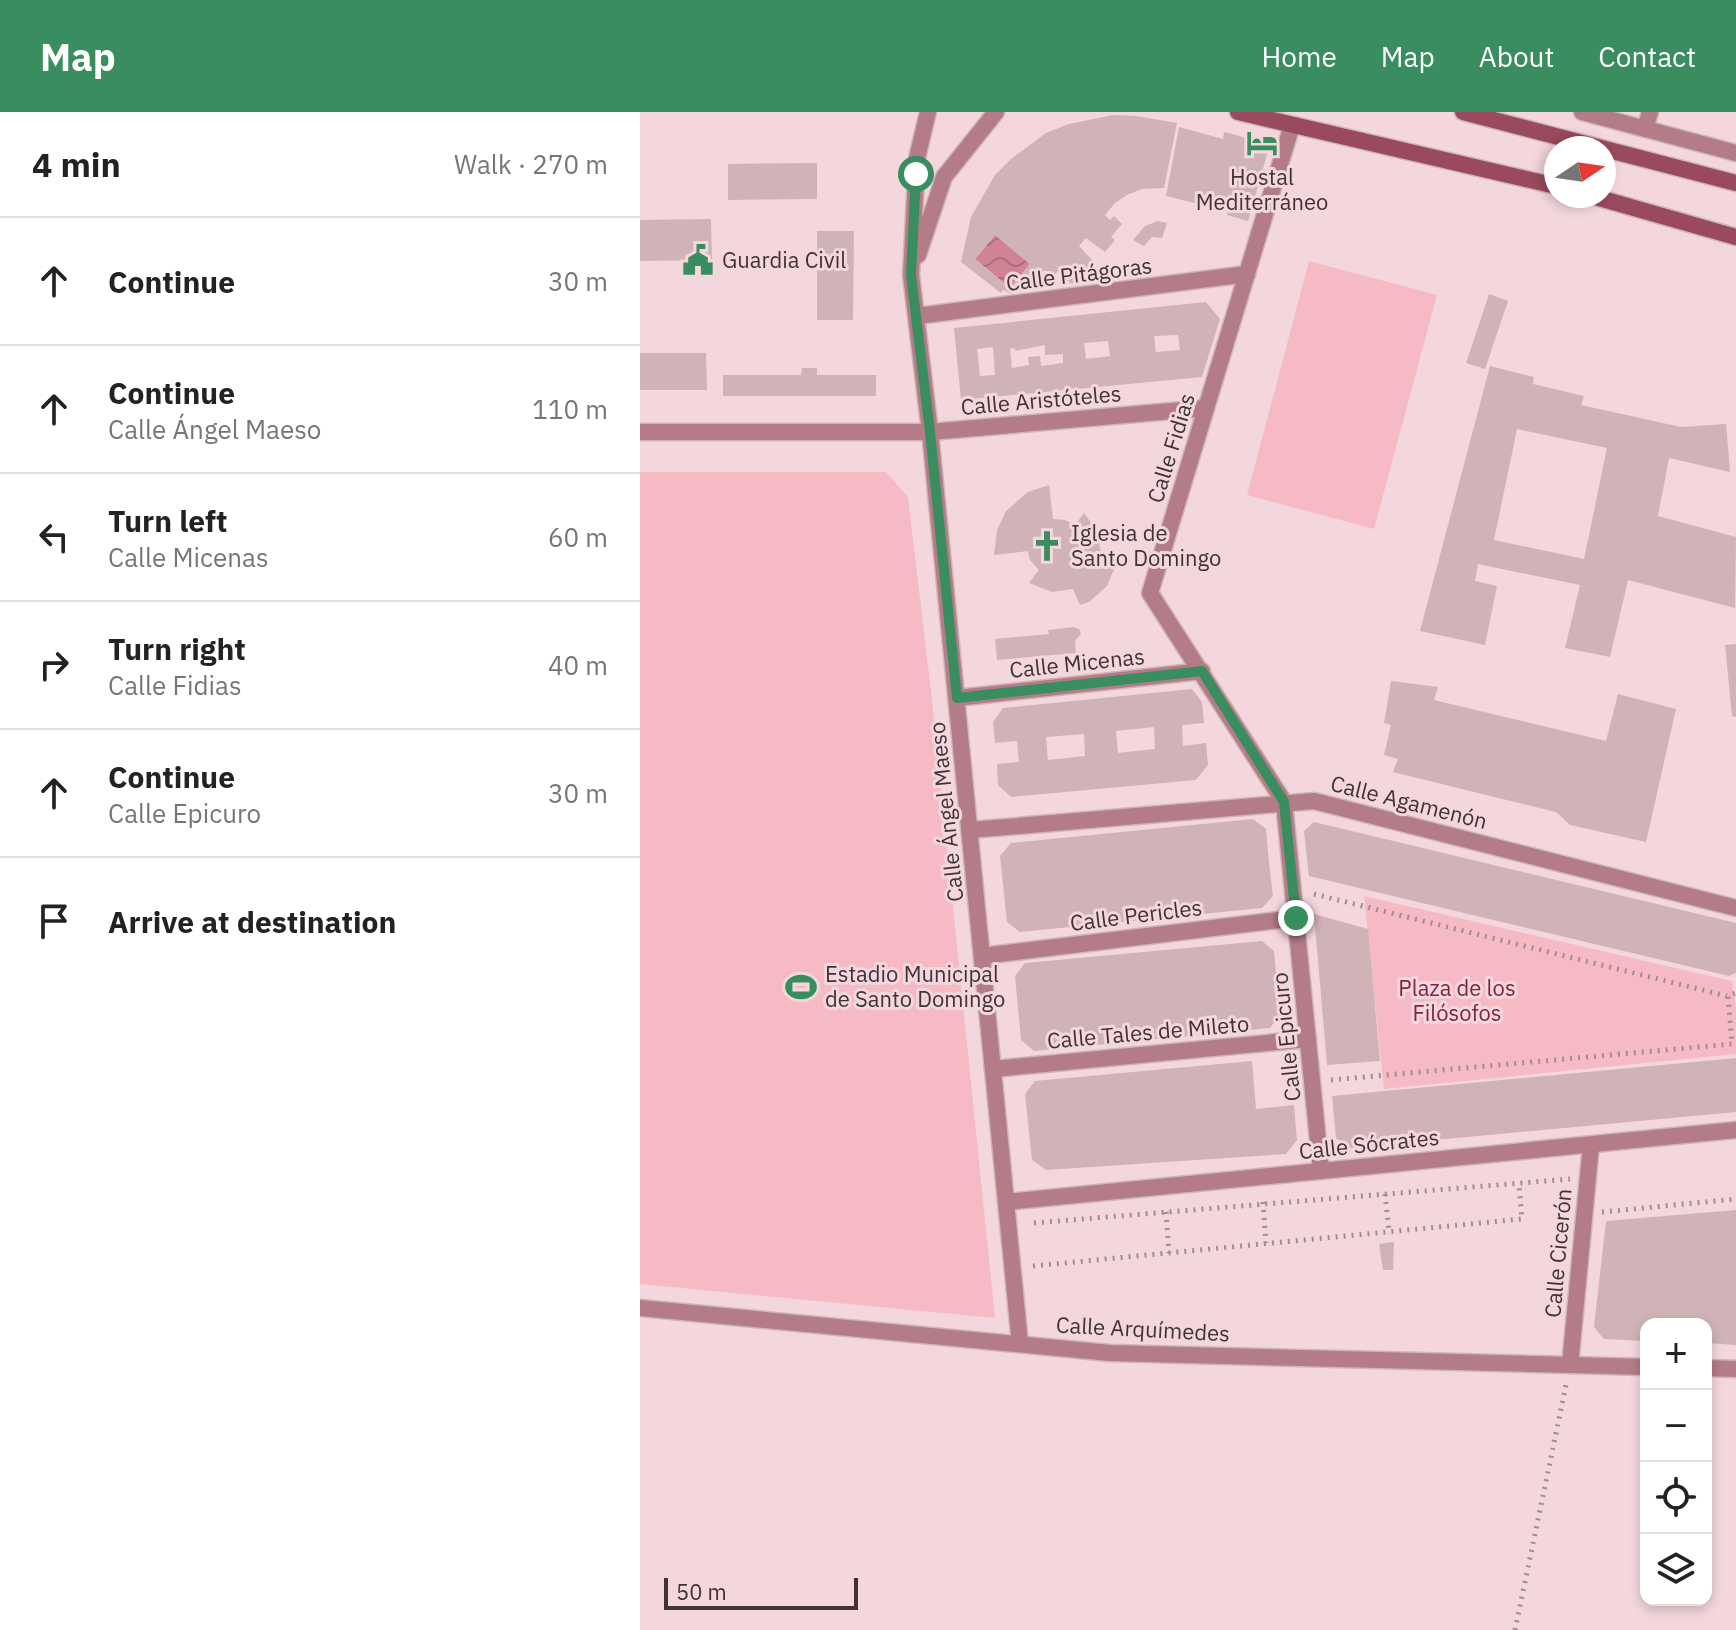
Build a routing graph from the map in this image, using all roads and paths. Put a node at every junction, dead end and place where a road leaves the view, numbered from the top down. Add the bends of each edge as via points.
1 (928, 112) edge
2 (996, 112) edge
3 (1238, 112) edge
4 (1463, 112) edge
5 (1582, 112) edge
6 (1648, 120) edge
7 (1292, 125) junction
8 (1736, 153) edge
9 (1544, 183) edge
10 (1736, 183) edge
11 (1616, 203) edge
12 (1736, 237) edge
13 (1247, 274) junction
14 (911, 275) junction
15 (917, 316) junction
16 (1206, 408) junction
17 (640, 432) edge
18 (930, 432) junction
19 (1202, 671) junction
20 (957, 698) junction
21 (1284, 802) junction
22 (970, 830) junction
23 (1293, 889) junction
24 (1736, 908) edge
25 (1296, 918) junction
26 (982, 956) junction
27 (1736, 993) edge
28 (1728, 996) junction
29 (1308, 1039) junction
30 (1734, 1044) edge
31 (993, 1069) junction
32 (1312, 1082) junction
33 (1736, 1130) edge
34 (1591, 1145) junction
35 (1321, 1171) junction
36 (1261, 1177) junction
37 (1587, 1178) junction
38 (1519, 1184) junction
39 (1163, 1187) junction
40 (1385, 1194) junction
41 (1736, 1199) edge
42 (1006, 1202) junction
43 (1264, 1204) junction
44 (1166, 1212) junction
45 (1583, 1214) junction
46 (1008, 1225) junction
47 (1389, 1231) junction
48 (1266, 1243) junction
49 (1169, 1253) junction
50 (1013, 1267) junction
51 (640, 1308) edge
52 (1020, 1344) junction
53 (1570, 1365) junction
54 (1640, 1367) edge
55 (1712, 1368) edge
56 (1736, 1369) edge
57 (1515, 1630) edge

1 - 14 street, Calle Ángel Maeso via 917,158
2 - 14 street via 944,177
3 - 7 main road
4 - 10 main road
5 - 6 street
6 - 8 street
7 - 9 main road
7 - 13 street, Calle Fidias
11 - 12 main road
13 - 15 street, Calle Pitágoras
13 - 16 street, Calle Fidias
14 - 15 street, Calle Ángel Maeso
15 - 18 street, Calle Ángel Maeso
16 - 18 street, Calle Aristóteles
16 - 19 street, Calle Fidias via 1150,593
17 - 18 street, Calle Aristóteles
18 - 20 street, Calle Ángel Maeso
19 - 20 street, Calle Micenas
19 - 21 street, Calle Fidias
20 - 22 street, Calle Ángel Maeso
21 - 22 street, Calle Agamenón
21 - 23 street, Calle Epicuro
21 - 24 street, Calle Agamenón via 1314,801
22 - 26 street, Calle Ángel Maeso
23 - 25 street, Calle Epicuro
23 - 28 path
25 - 26 street, Calle Pericles
25 - 29 street, Calle Epicuro
26 - 31 street, Calle Ángel Maeso
27 - 28 path
28 - 30 path
29 - 31 street, Calle Tales de Mileto
29 - 32 street, Calle Epicuro
30 - 32 path
31 - 42 street, Calle Ángel Maeso
32 - 35 street, Calle Epicuro
33 - 34 street, Calle Sócrates
34 - 35 street, Calle Sócrates
34 - 37 street, Calle Cicerón
35 - 36 street, Calle Sócrates
36 - 39 street, Calle Sócrates
36 - 43 path
37 - 38 path
37 - 45 street, Calle Cicerón
38 - 40 path
38 - 47 path via 1522,1219
39 - 42 street, Calle Sócrates
39 - 44 path
40 - 43 path
40 - 47 path
41 - 45 path
42 - 46 street, Calle Ángel Maeso
43 - 44 path
43 - 48 path
44 - 46 path
44 - 49 path
45 - 53 street, Calle Cicerón
46 - 50 street, Calle Ángel Maeso
47 - 48 path
48 - 49 path
49 - 50 path
50 - 52 street, Calle Ángel Maeso
51 - 52 street, Calle Arquímedes
52 - 53 street, Calle Arquímedes via 1110,1353
53 - 54 street, Calle Arquímedes
53 - 57 path
55 - 56 street

